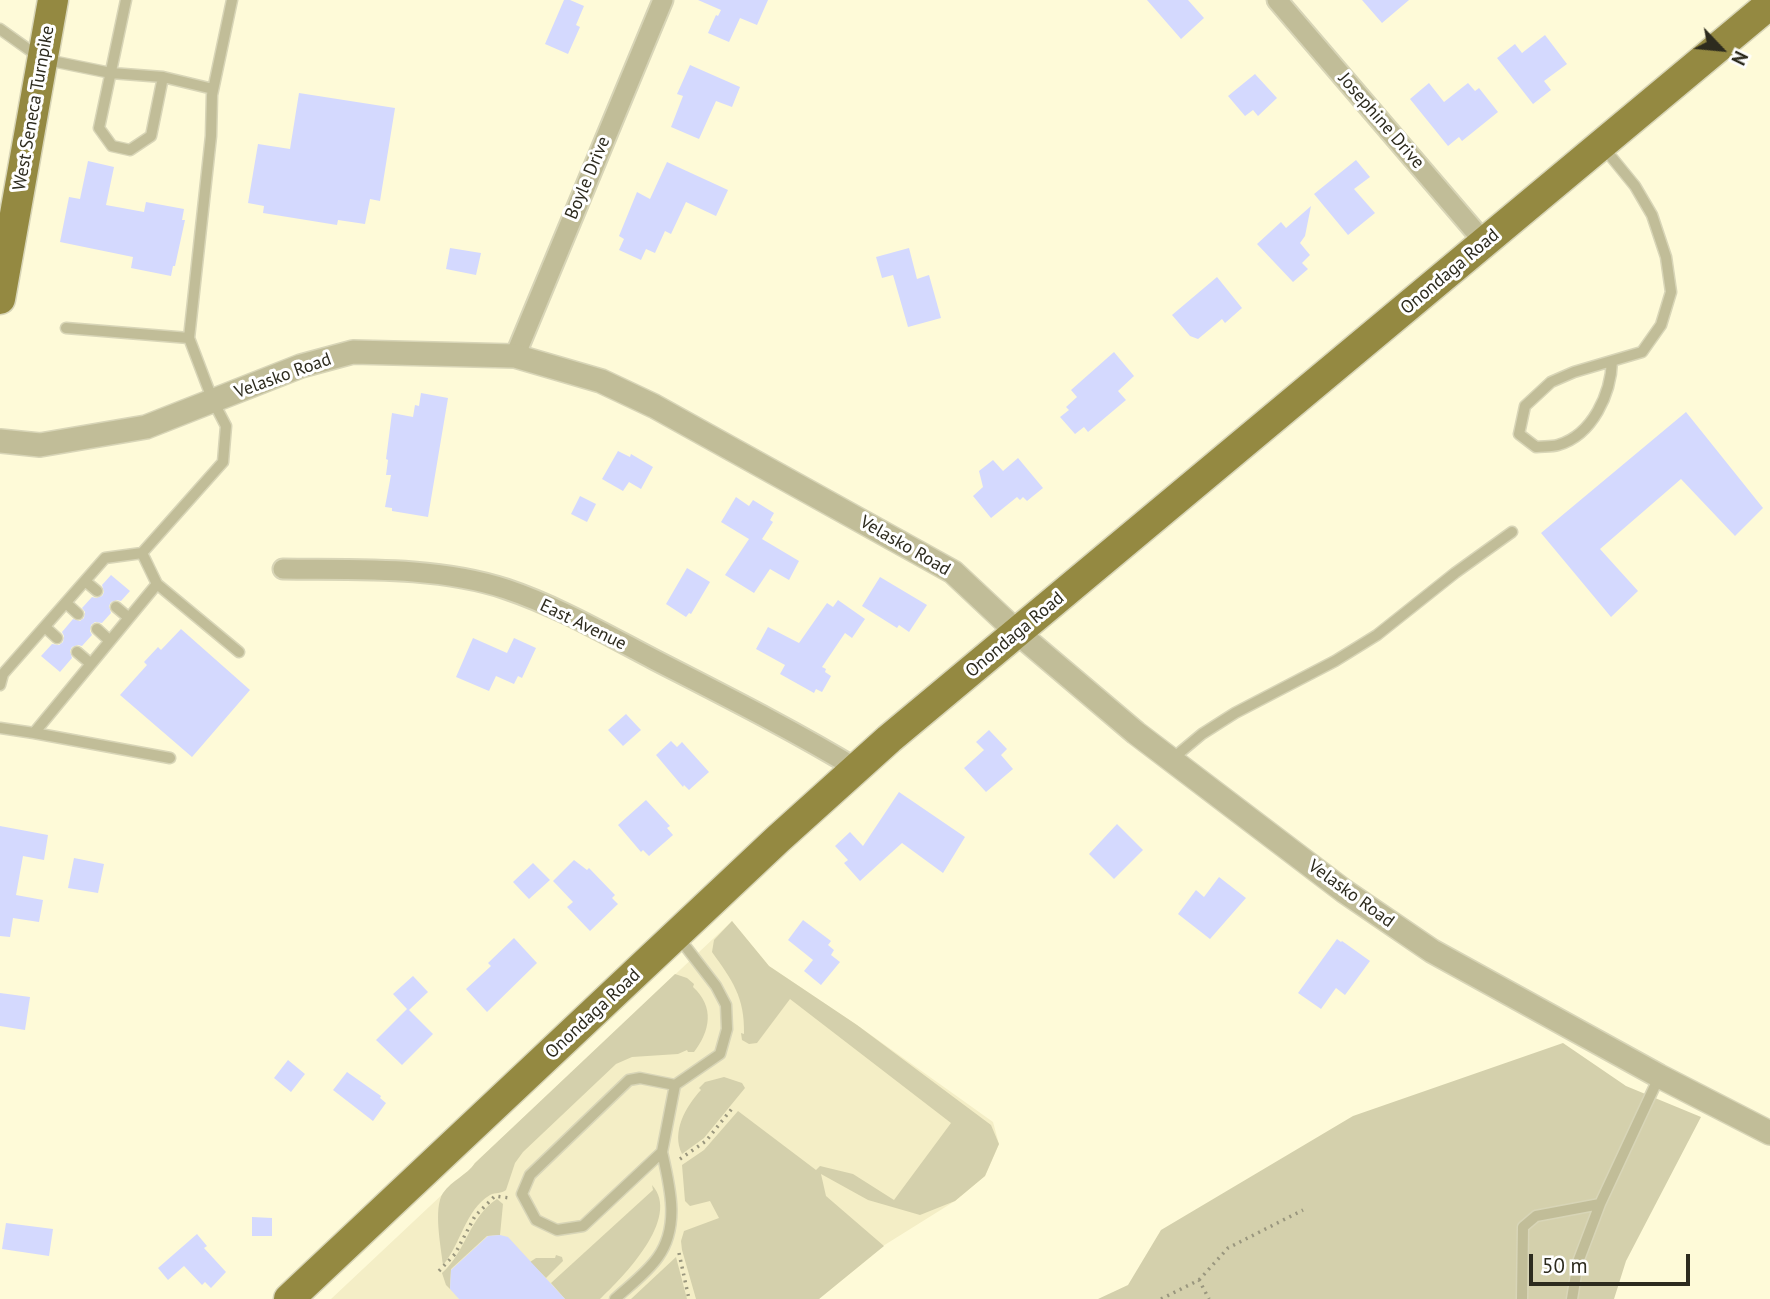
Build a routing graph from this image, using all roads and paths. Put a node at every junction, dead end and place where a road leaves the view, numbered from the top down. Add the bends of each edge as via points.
1 (53, 0) edge
2 (126, 0) edge
3 (232, 0) edge
4 (663, 0) edge
5 (1277, 0) edge
6 (1770, 4) edge
7 (0, 29) edge
8 (42, 59) junction
9 (111, 73) junction
10 (163, 78) junction
11 (213, 89) junction
12 (1602, 145) junction
13 (1485, 243) junction
14 (0, 299) edge
15 (66, 328) dead end
16 (189, 338) junction
17 (515, 356) junction
18 (1612, 360) junction
19 (213, 401) junction
20 (0, 441) edge
21 (1512, 532) dead end
22 (142, 553) junction
23 (283, 569) dead end
24 (85, 581) junction
25 (157, 584) junction
26 (97, 591) dead end
27 (66, 603) junction
28 (116, 607) dead end
29 (78, 614) dead end
30 (129, 618) junction
31 (45, 627) junction
32 (97, 629) dead end
33 (1018, 633) junction
34 (57, 638) dead end
35 (110, 641) junction
36 (77, 652) dead end
37 (239, 652) dead end
38 (91, 664) junction
39 (0, 685) edge
40 (0, 728) edge
41 (34, 733) junction
42 (170, 758) dead end
43 (1171, 760) junction
44 (857, 769) junction
45 (676, 935) junction
46 (1659, 1076) junction
47 (675, 1085) junction
48 (734, 1106) dead end
49 (1770, 1133) edge
50 (662, 1152) junction
51 (680, 1159) dead end
52 (512, 1198) dead end
53 (1600, 1204) junction
54 (1303, 1210) dead end
55 (668, 1239) junction
56 (439, 1271) dead end
57 (1199, 1280) junction
58 (289, 1299) edge
59 (615, 1299) edge
60 (689, 1299) edge
61 (1161, 1299) edge
62 (1209, 1299) edge
63 (1522, 1299) edge
64 (1572, 1299) edge

1 - 8 main road, West Seneca Turnpike
2 - 9 lane
3 - 11 lane
4 - 17 street, Boyle Drive
5 - 13 street, Josephine Drive
6 - 12 main road, Onondaga Road
7 - 8 lane
8 - 9 lane
8 - 14 main road, West Seneca Turnpike
9 - 10 lane
9 - 10 lane via 99,128 112,145 130,150 151,136
10 - 11 lane
11 - 16 lane
12 - 13 main road, Onondaga Road
12 - 18 lane via 1652,215 1666,257 1671,292 1661,325 1642,352
13 - 33 main road, Onondaga Road
15 - 16 lane
16 - 19 lane
17 - 19 street, Velasko Road via 353,352 301,366
17 - 33 street, Velasko Road via 601,380 739,452 953,572
18 - 18 lane via 1550,382 1525,406 1519,434 1536,447 1559,444 1585,430 1611,379
19 - 20 street, Velasko Road via 146,427 40,445
19 - 22 lane via 226,426 223,461
21 - 43 lane via 1377,635 1235,713
22 - 24 lane via 105,558
22 - 25 lane
23 - 44 street, East Avenue via 443,575 505,589 582,622
24 - 26 lane
24 - 27 lane
25 - 30 lane
25 - 37 lane
27 - 29 lane
27 - 31 lane
28 - 30 lane
30 - 35 lane
31 - 34 lane
31 - 39 lane via 3,674
32 - 35 lane
33 - 43 street, Velasko Road
33 - 44 main road, Onondaga Road
35 - 38 lane
36 - 38 lane
38 - 41 lane
40 - 41 lane
41 - 42 lane
43 - 46 street, Velasko Road via 1344,891 1432,951
44 - 45 main road, Onondaga Road
45 - 47 lane via 716,986 726,1005 727,1029 720,1054
45 - 58 main road, Onondaga Road
46 - 49 street, Velasko Road
46 - 53 lane
47 - 50 lane
47 - 50 lane via 629,1080 530,1175 522,1194 536,1220 557,1230 583,1226
48 - 51 path via 706,1141
50 - 55 lane via 673,1206
52 - 56 path via 495,1196 475,1216 455,1254
53 - 63 lane via 1536,1216 1523,1227
53 - 64 lane via 1578,1262
54 - 57 path via 1228,1248
55 - 59 lane via 657,1259
55 - 60 path via 677,1245
57 - 61 path
57 - 62 path

